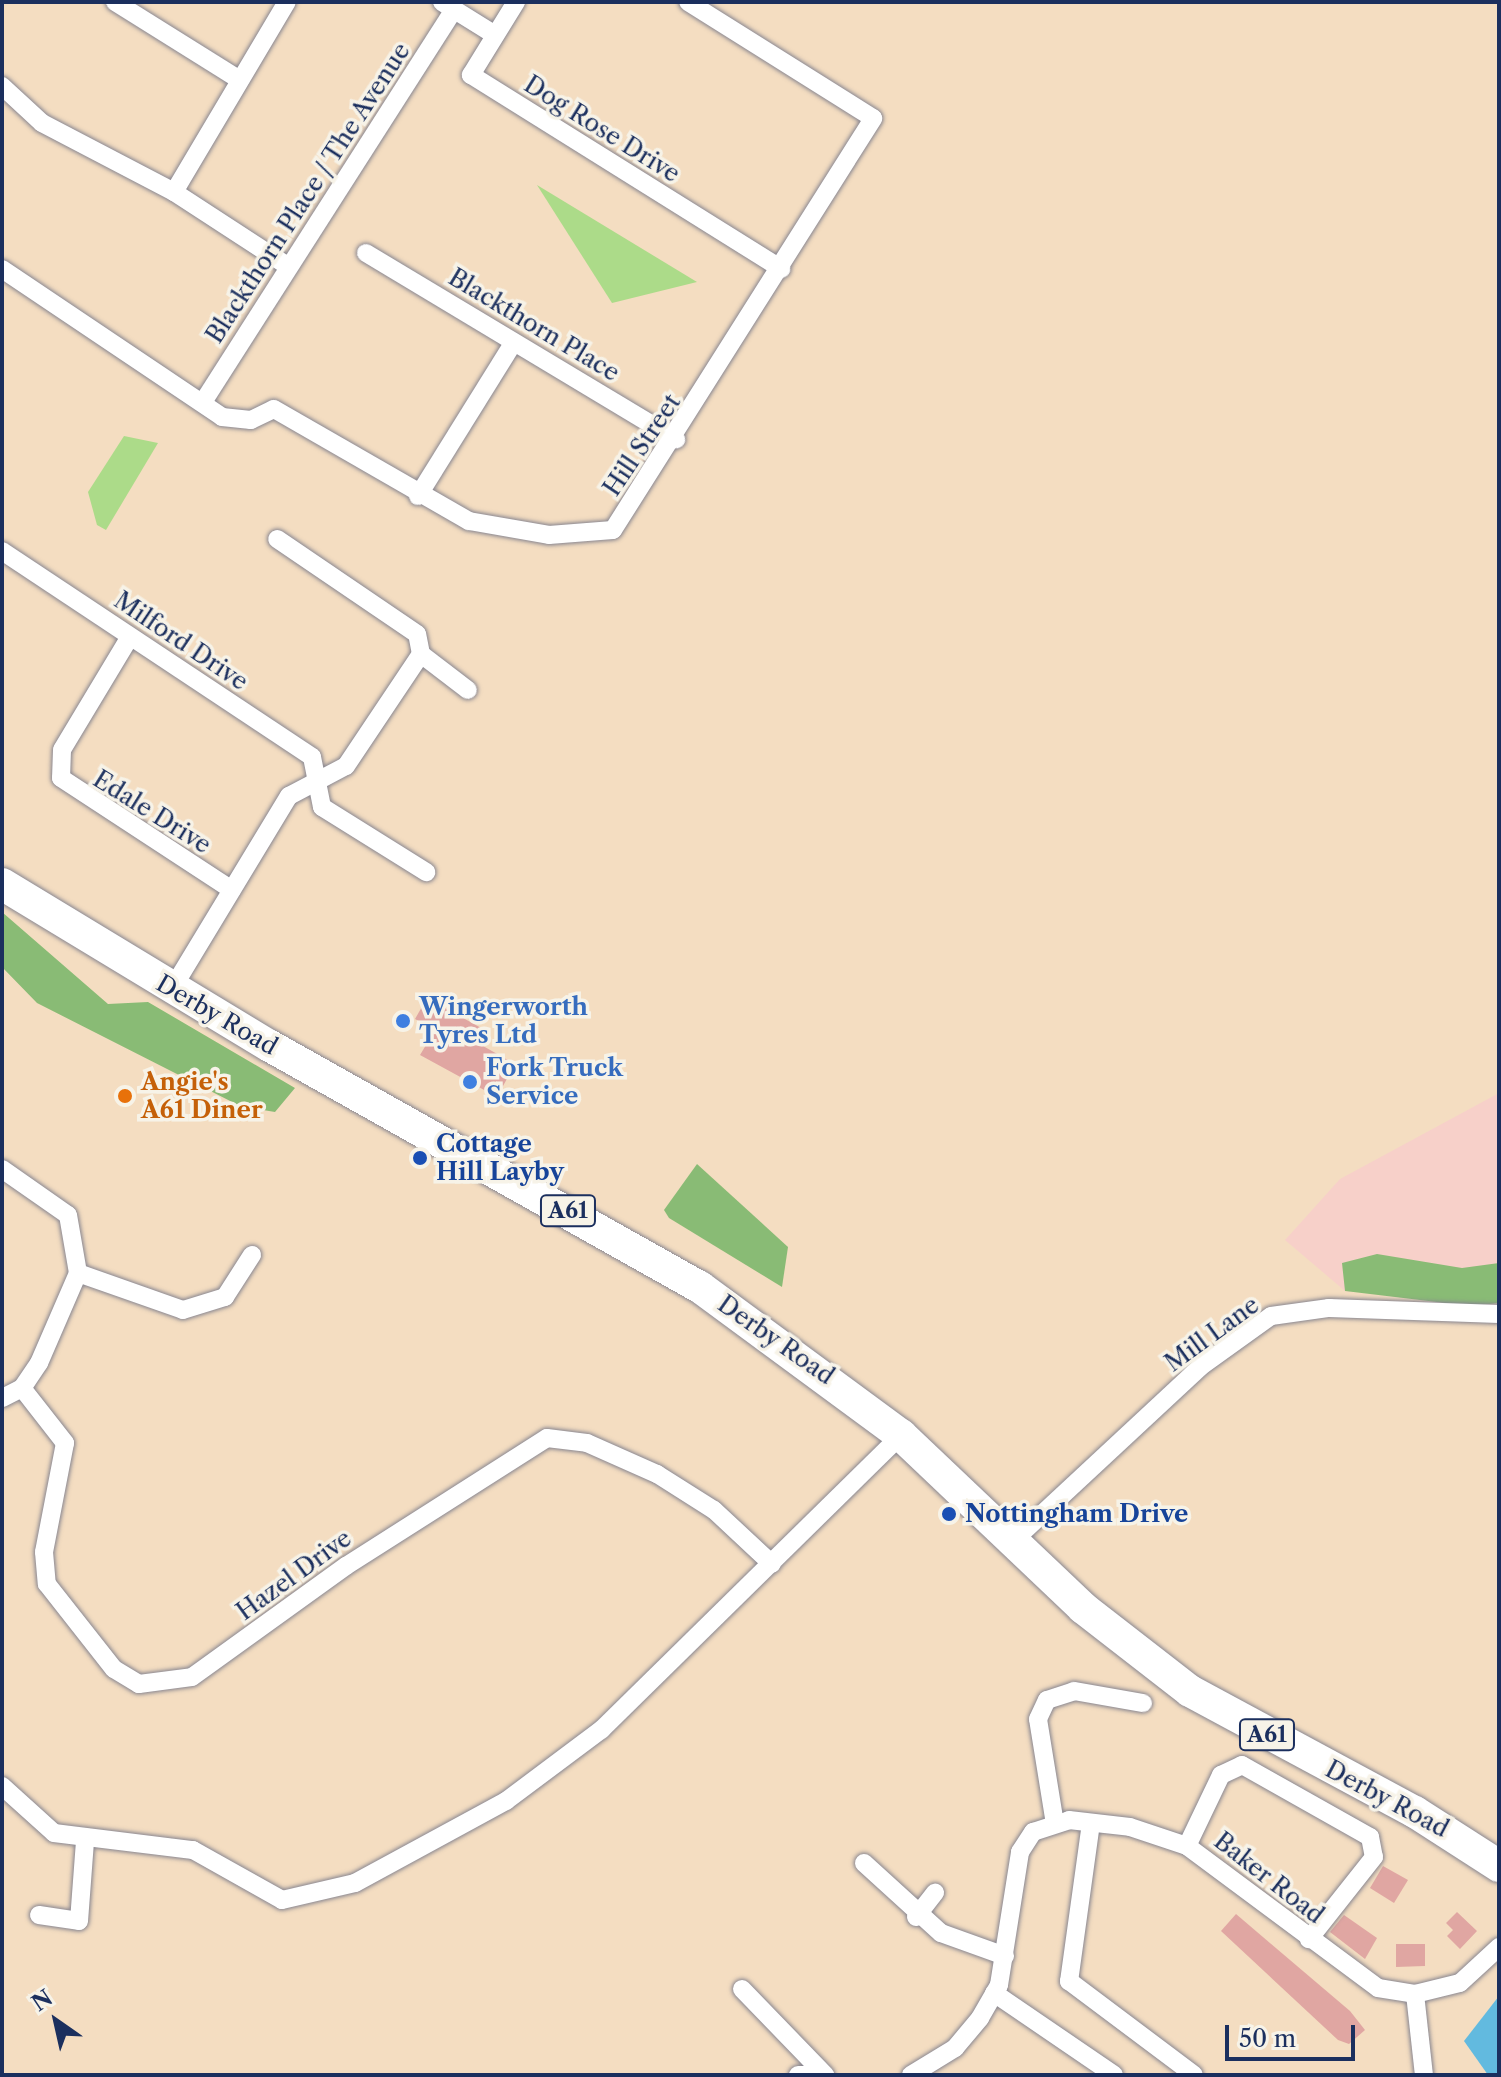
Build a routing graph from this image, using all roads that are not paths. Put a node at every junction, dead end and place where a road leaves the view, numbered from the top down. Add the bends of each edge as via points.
1 (115, 2) edge
2 (287, 2) edge
3 (516, 2) edge
4 (688, 2) edge
5 (448, 6) edge
6 (495, 35) junction
7 (240, 80) junction
8 (2, 86) edge
9 (174, 192) junction
10 (366, 253) dead end
11 (289, 267) junction
12 (2, 269) edge
13 (781, 269) junction
14 (514, 342) junction
15 (203, 402) junction
16 (676, 439) junction
17 (418, 496) junction
18 (277, 539) dead end
19 (2, 551) edge
20 (128, 640) junction
21 (421, 654) junction
22 (468, 690) dead end
23 (320, 780) junction
24 (426, 872) dead end
25 (2, 884) edge
26 (232, 890) junction
27 (172, 989) junction
28 (2, 1169) edge
29 (252, 1255) dead end
30 (78, 1273) junction
31 (1499, 1314) edge
32 (22, 1388) junction
33 (2, 1398) edge
34 (901, 1435) junction
35 (1012, 1542) junction
36 (772, 1564) junction
37 (1143, 1703) dead end
38 (2, 1786) edge
39 (1091, 1823) junction
40 (1055, 1824) junction
41 (85, 1841) junction
42 (1187, 1846) junction
43 (864, 1863) dead end
44 (1499, 1866) edge
45 (935, 1893) dead end
46 (39, 1915) dead end
47 (916, 1917) junction
48 (1309, 1939) junction
49 (1499, 1947) edge
50 (1005, 1956) junction
51 (742, 1989) dead end
52 (994, 1993) junction
53 (1415, 1994) junction
54 (798, 2075) edge
55 (822, 2075) edge
56 (911, 2075) edge
57 (1114, 2075) edge
58 (1194, 2075) edge
59 (1424, 2075) edge

1 - 7 street
2 - 7 street
3 - 6 street, Dog Rose Drive
4 - 13 street, Hill Street via 873,118
5 - 6 street
5 - 11 street, Blackthorn Place / The Avenue
6 - 13 street, Dog Rose Drive via 471,75
7 - 9 street
8 - 9 street via 42,123
9 - 11 street
10 - 14 street, Blackthorn Place
11 - 15 street, Blackthorn Place / The Avenue
12 - 15 street, Hill Street
13 - 16 street, Hill Street
14 - 16 street, Blackthorn Place
14 - 17 street
15 - 17 street, Hill Street via 222,417 251,420 274,409
16 - 17 street, Hill Street via 613,530 549,535 469,521
18 - 21 street via 417,634
19 - 20 street, Milford Drive via 77,597
20 - 23 street, Milford Drive via 312,757
20 - 26 street, Edale Drive via 62,750 61,778
21 - 22 street
21 - 23 street via 346,766
23 - 24 street, Milford Drive via 322,807
23 - 26 street via 289,796
25 - 27 highway, Derby Road / A61
26 - 27 street
27 - 34 highway, Derby Road / A61 via 700,1287
28 - 30 street via 68,1215
29 - 30 street via 225,1297 183,1310
30 - 32 street
31 - 35 street, Mill Lane via 1329,1308 1271,1316 1200,1367
32 - 33 street
32 - 36 street, Hazel Drive via 65,1443 44,1552 47,1584 114,1669 139,1684 192,1677 346,1566 547,1438 587,1443 657,1474 714,1510
34 - 35 highway, Derby Road / A61
34 - 36 street
35 - 44 highway, Derby Road / A61 via 1190,1691 1415,1812
36 - 41 street via 601,1730 506,1801 355,1883 282,1900 193,1850
37 - 40 street via 1074,1691 1047,1700 1038,1719
38 - 41 street via 54,1833
39 - 40 street, Baker Road
39 - 42 street, Baker Road
39 - 58 street via 1069,1981
40 - 50 street via 1033,1832 1020,1852
41 - 46 street via 79,1921
42 - 48 street, Baker Road
42 - 48 street via 1221,1775 1242,1765 1370,1837 1374,1857
43 - 47 street
45 - 47 street
47 - 50 street
48 - 53 street, Baker Road via 1378,1988
49 - 53 street, Baker Road via 1460,1983
50 - 52 street
51 - 55 street
52 - 56 street via 955,2048
52 - 57 street
53 - 59 street
54 - 55 street

